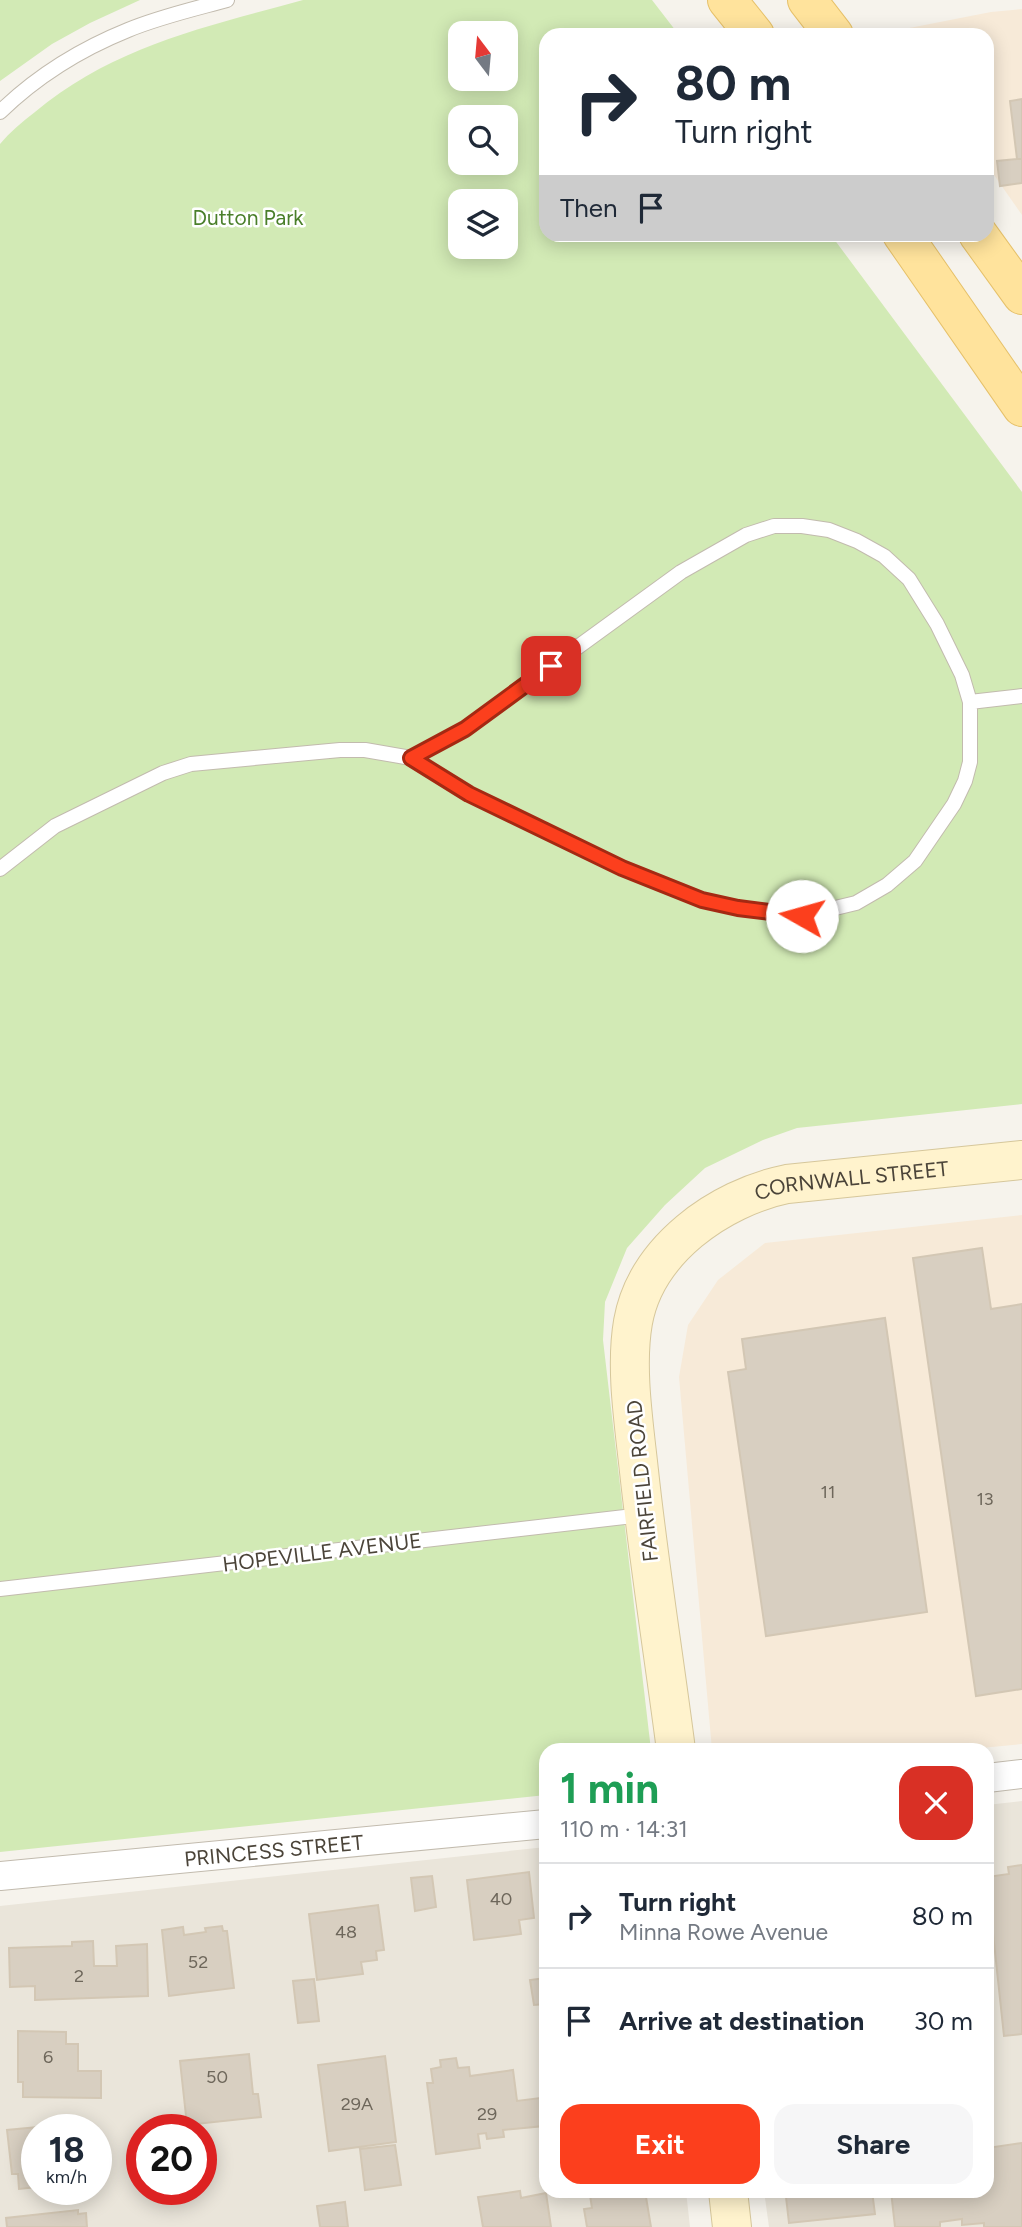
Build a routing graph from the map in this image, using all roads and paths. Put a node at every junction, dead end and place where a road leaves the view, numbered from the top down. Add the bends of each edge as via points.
1 (227, 0) edge
2 (727, 0) edge
3 (749, 28) edge
4 (0, 112) edge
5 (908, 242) edge
6 (984, 242) edge
7 (1022, 295) edge
8 (1022, 407) edge
9 (1022, 696) edge
10 (970, 702) junction
11 (411, 758) junction
12 (0, 869) edge
13 (1022, 1160) edge
14 (691, 1228) joint
15 (644, 1514) junction
16 (0, 1589) edge
17 (675, 1743) edge
18 (1022, 1774) edge
19 (994, 1777) edge
20 (539, 1825) edge
21 (0, 1876) edge
22 (729, 2198) edge
23 (732, 2227) edge

1 - 4 lane via 128,29 67,60
2 - 3 main road
5 - 8 main road
6 - 7 main road
9 - 10 lane
10 - 11 lane via 937,624 909,579 884,556 829,530 774,526 746,535 681,572 465,729
10 - 11 lane via 970,762 965,781 915,861 856,904 802,916 702,900 622,868 469,794
11 - 12 lane via 340,750 191,764 55,826
13 - 14 main road, CORNWALL STREET via 762,1189
14 - 15 main road, FAIRFIELD ROAD via 662,1259 633,1321 633,1414
15 - 16 lane, HOPEVILLE AVENUE
15 - 17 main road, FAIRFIELD ROAD
18 - 19 street
20 - 21 street, PRINCESS STREET
22 - 23 main road

